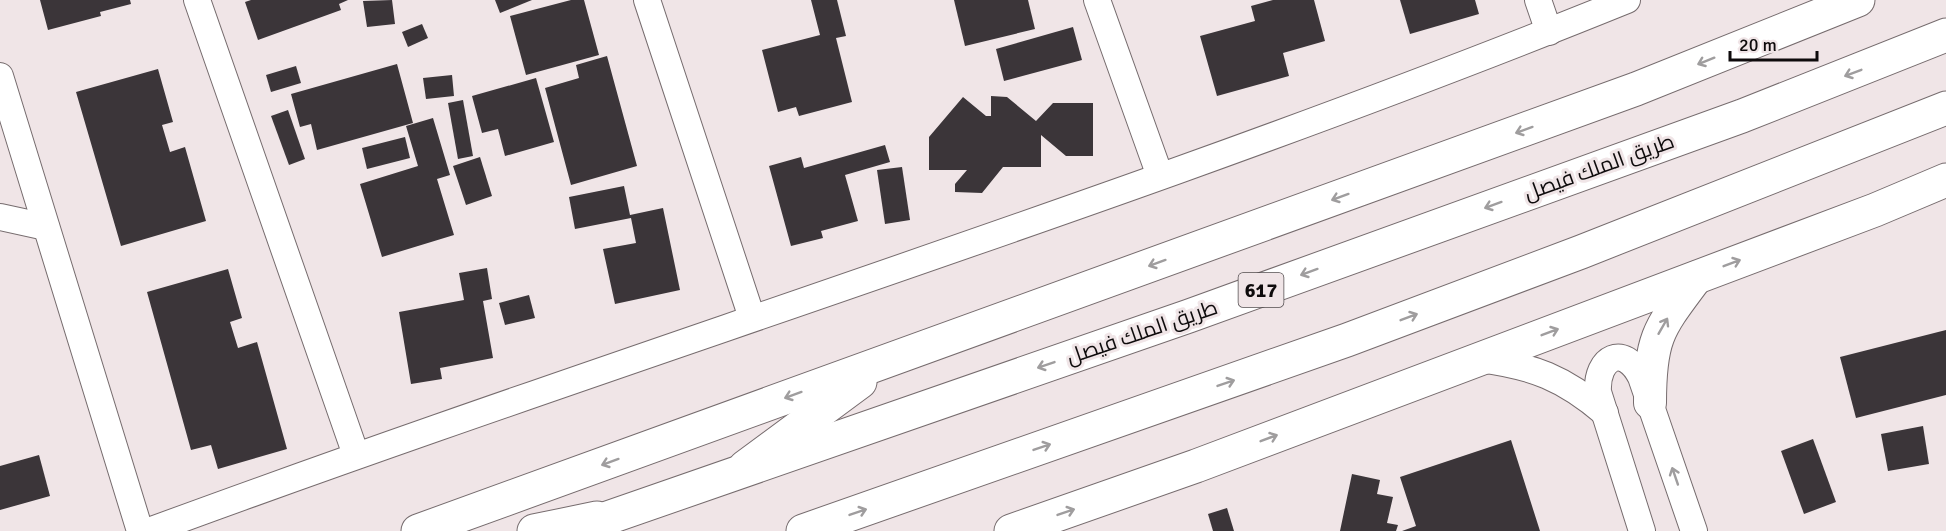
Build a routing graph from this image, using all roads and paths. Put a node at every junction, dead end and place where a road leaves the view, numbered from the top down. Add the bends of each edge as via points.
1 (197, 0) edge
2 (648, 0) edge
3 (1097, 0) edge
4 (1538, 0) edge
5 (1627, 0) edge
6 (1858, 0) edge
7 (1549, 32) junction
8 (1946, 34) edge
9 (0, 76) edge
10 (1946, 108) edge
11 (1160, 176) junction
12 (1946, 180) edge
13 (0, 217) edge
14 (46, 227) junction
15 (1698, 277) junction
16 (752, 318) junction
17 (1480, 359) junction
18 (888, 361) junction
19 (1650, 403) junction
20 (1605, 413) junction
21 (356, 454) junction
22 (739, 471) junction
23 (623, 512) junction
24 (140, 531) edge
25 (149, 531) edge
26 (418, 531) edge
27 (534, 531) edge
28 (570, 531) edge
29 (803, 531) edge
30 (1011, 531) edge
31 (1642, 531) edge
32 (1694, 531) edge

1 - 21 street
2 - 16 street
3 - 11 street
4 - 7 street
5 - 7 street
6 -> 18 main road via 1636,89
7 - 11 street via 1450,72
8 -> 22 main road, طريق الملك فيصل / 617 via 1742,116 1189,316
9 - 14 street
29 -> 10 main road via 1347,340
11 - 16 street
15 -> 12 main road
13 - 14 street
14 - 24 street
17 -> 15 main road
19 -> 15 street via 1653,347 1660,328
16 - 21 street
17 - 20 street via 1518,364 1550,375
30 -> 17 main road
18 - 22 main road
18 -> 26 main road
19 - 20 street via 1635,364 1612,358 1602,365 1597,376
32 -> 19 street
20 - 31 street
21 - 25 street
22 - 23 main road, طريق الملك فيصل / 617
23 - 27 main road
23 - 28 main road, طريق الملك فيصل / 617

